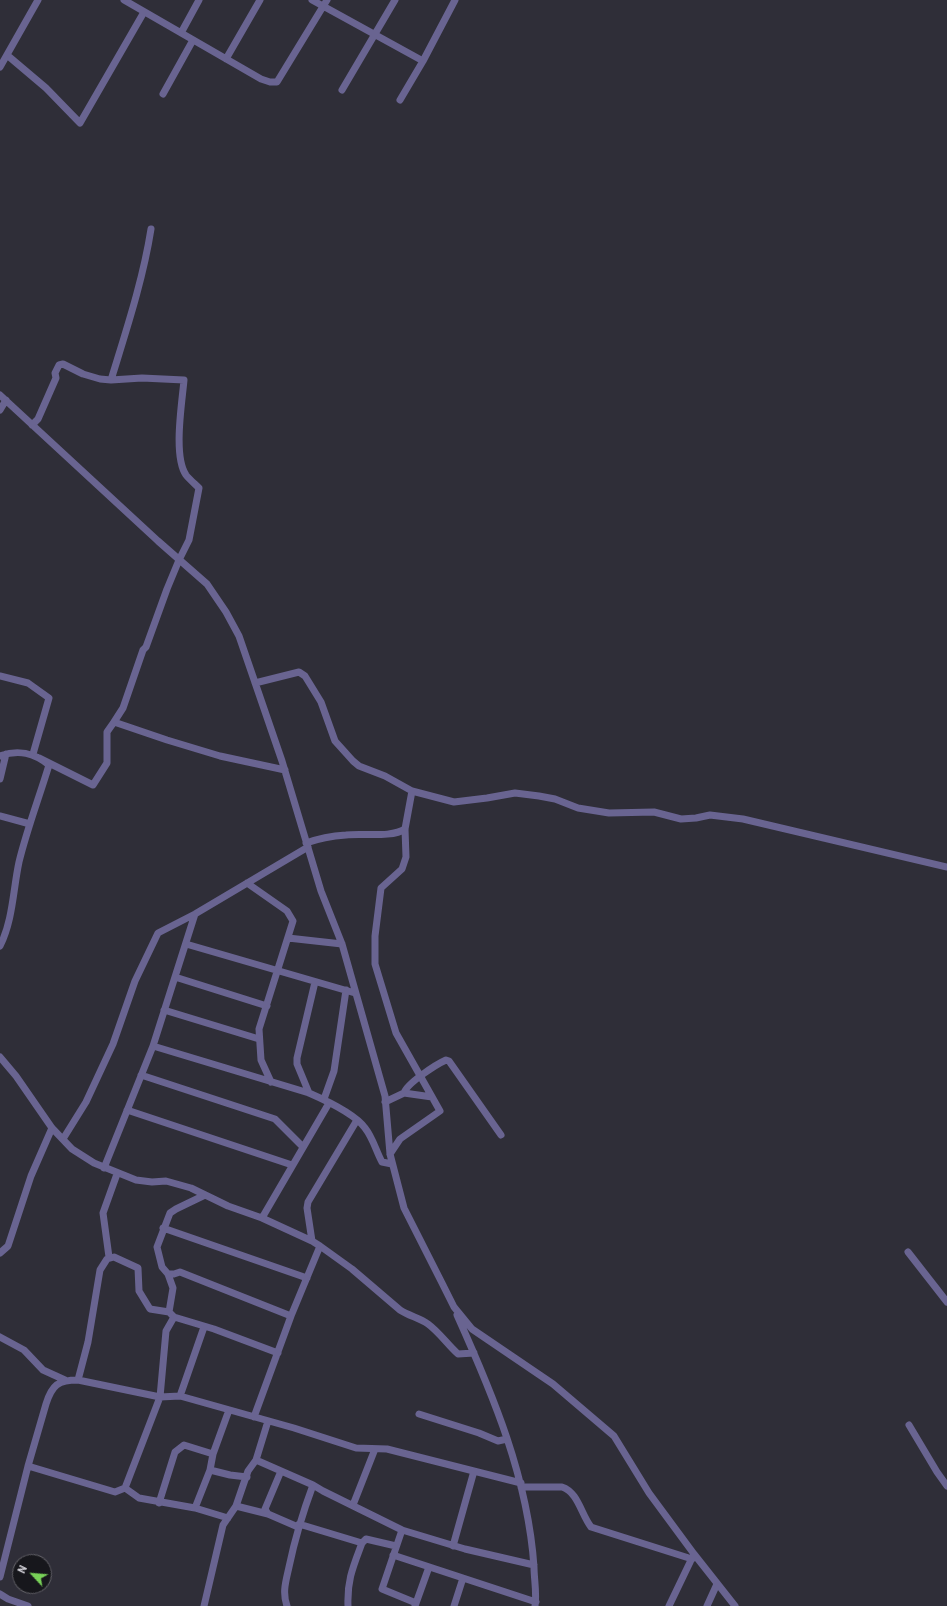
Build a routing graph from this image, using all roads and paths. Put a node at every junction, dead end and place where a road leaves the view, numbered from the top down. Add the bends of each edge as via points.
1 (38, 0) edge
2 (124, 0) edge
3 (199, 0) edge
4 (260, 0) edge
5 (312, 0) edge
6 (395, 0) edge
7 (455, 0) edge
8 (325, 3) edge
9 (144, 12) junction
10 (181, 33) junction
11 (375, 35) junction
12 (194, 40) junction
13 (7, 55) junction
14 (226, 59) junction
15 (423, 61) junction
16 (0, 67) edge
17 (342, 90) dead end
18 (163, 94) dead end
19 (400, 100) dead end
20 (151, 229) dead end
21 (110, 380) junction
22 (0, 395) edge
23 (6, 400) junction
24 (0, 410) edge
25 (32, 425) junction
26 (179, 560) junction
27 (0, 676) edge
28 (255, 682) junction
29 (114, 722) junction
30 (3, 755) edge
31 (36, 756) junction
32 (285, 770) junction
33 (0, 779) edge
34 (412, 792) junction
35 (0, 816) edge
36 (30, 824) junction
37 (405, 829) junction
38 (307, 845) junction
39 (947, 867) edge
40 (247, 883) junction
41 (195, 914) junction
42 (288, 938) junction
43 (186, 944) junction
44 (342, 944) junction
45 (0, 946) edge
46 (277, 971) junction
47 (175, 977) junction
48 (315, 982) junction
49 (346, 990) junction
50 (355, 993) junction
51 (267, 1006) junction
52 (164, 1010) junction
53 (259, 1039) junction
54 (153, 1046) junction
55 (0, 1057) edge
56 (141, 1074) junction
57 (421, 1076) junction
58 (270, 1082) junction
59 (309, 1093) junction
60 (404, 1093) junction
61 (432, 1096) junction
62 (327, 1101) junction
63 (385, 1102) junction
64 (127, 1110) junction
65 (357, 1120) junction
66 (52, 1128) junction
67 (501, 1135) dead end
68 (63, 1139) junction
69 (303, 1147) junction
70 (390, 1154) junction
71 (392, 1164) junction
72 (292, 1166) junction
73 (104, 1168) junction
74 (117, 1174) junction
75 (205, 1195) junction
76 (262, 1218) junction
77 (163, 1228) junction
78 (312, 1241) junction
79 (320, 1246) junction
80 (908, 1252) dead end
81 (0, 1253) edge
82 (109, 1258) junction
83 (168, 1274) junction
84 (307, 1278) junction
85 (947, 1302) edge
86 (454, 1307) junction
87 (172, 1315) junction
88 (291, 1316) junction
89 (204, 1326) junction
90 (0, 1337) edge
91 (278, 1353) junction
92 (474, 1353) junction
93 (65, 1380) junction
94 (78, 1380) junction
95 (180, 1396) junction
96 (160, 1397) junction
97 (229, 1410) junction
98 (419, 1414) dead end
99 (254, 1417) junction
100 (268, 1421) junction
101 (909, 1424) dead end
102 (507, 1439) junction
103 (376, 1449) junction
104 (213, 1454) junction
105 (256, 1460) junction
106 (28, 1466) junction
107 (210, 1470) junction
108 (281, 1470) junction
109 (474, 1471) junction
110 (247, 1476) junction
111 (313, 1485) junction
112 (521, 1485) junction
113 (947, 1486) edge
114 (125, 1488) junction
115 (159, 1502) junction
116 (353, 1505) junction
117 (236, 1506) junction
118 (195, 1508) junction
119 (268, 1514) junction
120 (228, 1518) junction
121 (298, 1525) junction
122 (402, 1530) junction
123 (362, 1543) junction
124 (396, 1546) junction
125 (453, 1546) junction
126 (393, 1555) junction
127 (693, 1557) junction
128 (534, 1565) junction
129 (429, 1567) junction
130 (0, 1577) edge
131 (463, 1578) junction
132 (717, 1584) junction
133 (0, 1594) edge
134 (7, 1603) edge
135 (536, 1604) edge
136 (416, 1605) edge
137 (28, 1606) edge
138 (204, 1606) edge
139 (287, 1606) edge
140 (348, 1606) edge
141 (454, 1606) edge
142 (669, 1606) edge
143 (707, 1606) edge
144 (735, 1606) edge

1 - 13 street
2 - 9 street
3 - 10 street
4 - 14 street
5 - 8 street
6 - 11 street
7 - 15 street
8 - 11 street
8 - 14 street via 277,82 261,79
9 - 10 street
9 - 13 street via 80,123 46,88
10 - 12 street
11 - 15 street
11 - 17 street
12 - 14 street
12 - 18 street
13 - 16 street
15 - 19 street
20 - 21 street via 148,249
21 - 25 street via 83,374 63,364 59,365 38,419
21 - 26 street via 184,380 180,462 186,475 199,488 189,540
22 - 23 street
23 - 24 street
23 - 25 street
25 - 26 street
26 - 28 street via 207,584 226,612 239,636
26 - 29 street via 123,708
27 - 31 street via 28,683 49,698
28 - 32 street
28 - 34 street via 299,672 305,676 321,702 332,736 353,761
29 - 31 street via 107,732 107,763 93,785
29 - 32 street via 220,756
30 - 31 street via 24,752
30 - 33 street
31 - 36 street via 49,766
32 - 38 street
34 - 37 street
34 - 39 street via 454,802 515,793 539,796 578,808 609,813 654,812 681,819 710,815 730,817
35 - 36 street
36 - 45 street via 19,862 6,934
37 - 38 street via 388,834 323,837
37 - 57 street via 406,857 402,869 381,888 374,936 375,964 396,1033
38 - 40 street
38 - 44 street via 321,891
40 - 41 street
40 - 42 street via 291,916 293,921
41 - 43 street
41 - 68 street via 158,933 136,981 113,1044 86,1102
42 - 44 street
42 - 46 street
43 - 46 street
43 - 47 street
44 - 50 street
46 - 48 street
46 - 51 street
47 - 51 street
47 - 52 street
48 - 49 street
48 - 59 street via 297,1058
49 - 50 street
49 - 62 street
50 - 63 street
51 - 53 street via 259,1029
52 - 53 street
52 - 54 street
53 - 58 street via 261,1060
54 - 56 street
54 - 58 street
55 - 66 street
56 - 64 street
56 - 69 street via 275,1119
57 - 60 street via 406,1088
57 - 61 street
57 - 67 street via 444,1061 449,1061
58 - 59 street
59 - 62 street
60 - 61 street
60 - 63 street
61 - 70 street via 439,1112 400,1139
62 - 65 street
62 - 69 street
63 - 70 street
64 - 72 street
64 - 73 street
65 - 71 street via 364,1127 382,1162
65 - 78 street via 308,1202
66 - 68 street
66 - 81 street via 31,1176 8,1246
68 - 73 street via 72,1149
69 - 72 street
70 - 71 street
71 - 86 street via 404,1208
72 - 76 street
73 - 74 street
74 - 75 street via 136,1180 166,1181
74 - 82 street via 103,1213
75 - 76 street
75 - 77 street via 176,1208 170,1213
76 - 78 street
77 - 83 street via 157,1247 162,1267
77 - 84 street
78 - 79 street
79 - 84 street
79 - 92 street via 352,1269 400,1310 434,1328 458,1354
80 - 85 street
82 - 87 street via 138,1268 139,1291 150,1309
82 - 94 street via 100,1270 88,1342
83 - 87 street via 172,1288
83 - 88 street via 180,1272
84 - 88 street
86 - 92 street
86 - 127 street via 472,1329 553,1384 614,1436
87 - 89 street
87 - 96 street via 166,1331
88 - 91 street
89 - 91 street
89 - 95 street
90 - 93 street via 24,1350 43,1370
91 - 99 street
92 - 102 street
93 - 94 street
93 - 106 street via 49,1394
94 - 96 street
95 - 96 street
95 - 97 street
96 - 114 street
97 - 99 street
97 - 104 street
98 - 102 street via 479,1433 498,1442
99 - 100 street
100 - 103 street via 356,1448
100 - 105 street
101 - 113 street
102 - 112 street
103 - 109 street via 387,1449
103 - 116 street
104 - 107 street
104 - 115 street via 184,1445 177,1449
105 - 108 street
105 - 110 street
106 - 114 street via 115,1492
106 - 130 street
107 - 110 street
107 - 118 street
108 - 111 street
108 - 119 street via 265,1509
109 - 112 street
109 - 125 street
110 - 117 street
111 - 116 street
111 - 121 street
112 - 127 street via 567,1489 573,1493 591,1527
112 - 128 street
114 - 115 street via 139,1498
115 - 118 street
116 - 122 street
117 - 119 street
117 - 120 street
118 - 120 street
119 - 121 street
120 - 138 street via 223,1524
121 - 123 street
121 - 139 street via 284,1588
122 - 124 street
122 - 125 street
123 - 124 street via 366,1539
123 - 140 street via 349,1580
124 - 126 street
125 - 128 street
126 - 129 street
126 - 136 street via 382,1589
127 - 132 street
127 - 142 street
128 - 135 street
129 - 131 street
129 - 136 street
131 - 135 street
131 - 141 street
132 - 143 street
132 - 144 street
133 - 134 street
134 - 137 street

